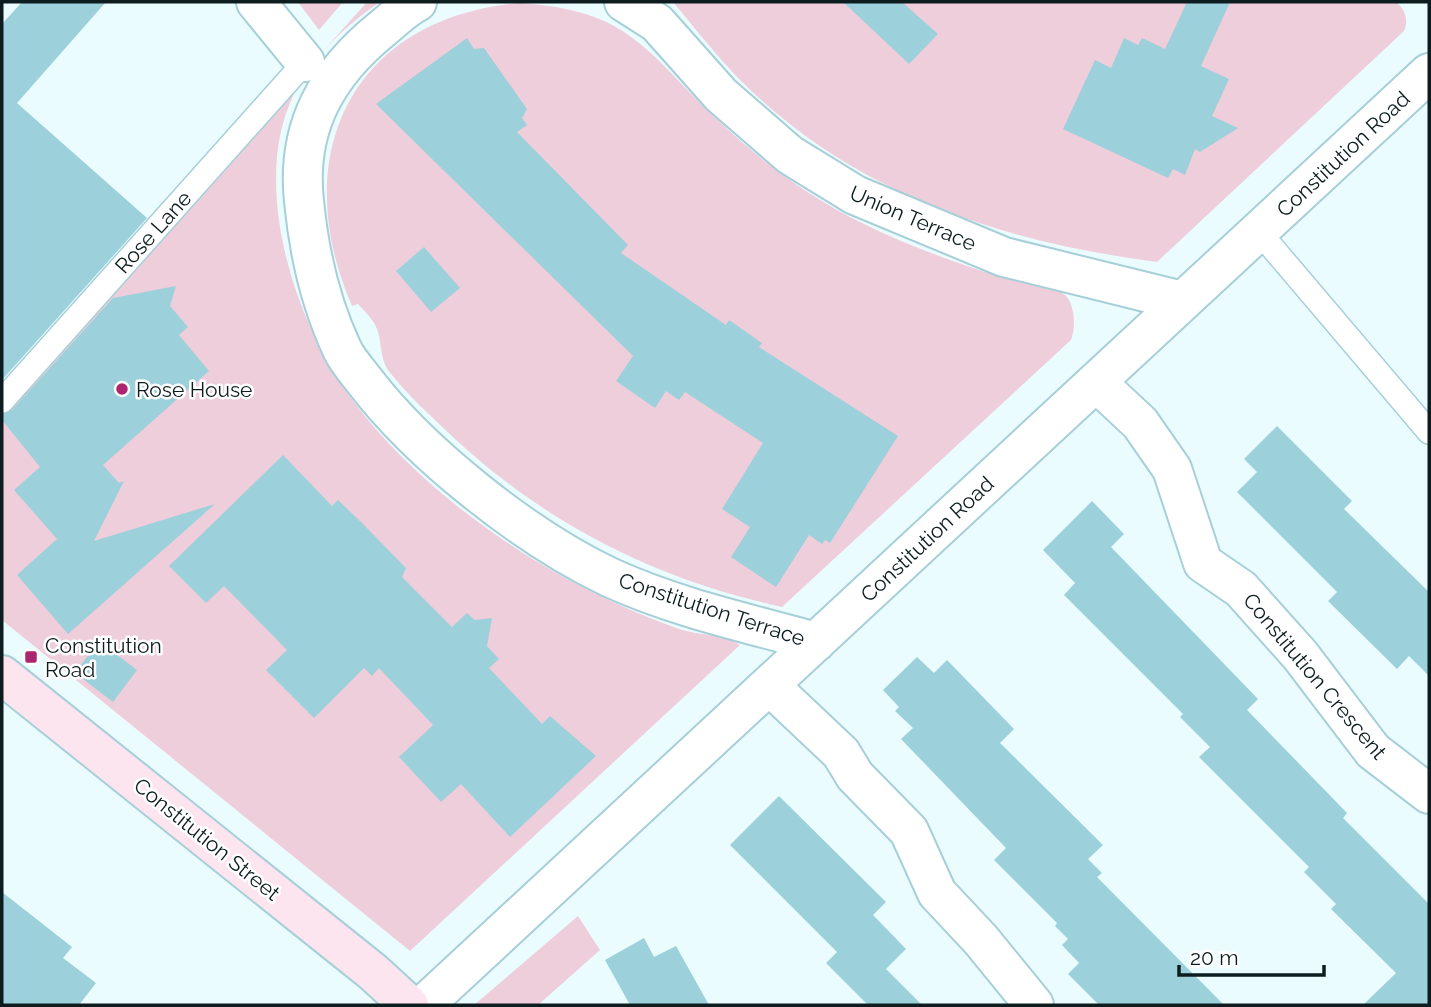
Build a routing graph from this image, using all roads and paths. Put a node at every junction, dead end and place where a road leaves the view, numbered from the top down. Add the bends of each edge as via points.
1 (256, 2) edge
2 (416, 2) edge
3 (624, 2) edge
4 (305, 62) joint
5 (1429, 73) edge
6 (1260, 233) junction
7 (1182, 301) junction
8 (1096, 382) junction
9 (2, 401) edge
10 (1429, 432) edge
11 (816, 642) junction
12 (2, 675) edge
13 (769, 685) junction
14 (1429, 794) edge
15 (409, 1005) edge
16 (424, 1005) edge
17 (1034, 1005) edge

1 - 4 street
2 - 11 street, Constitution Terrace via 354,51 327,86 308,132 302,181 307,232 319,294 343,352 388,411 515,521 608,576 706,612
3 - 7 street, Union Terrace via 657,23 721,95 790,155 855,195 1004,257
4 - 9 lane, Rose Lane
5 - 6 street, Constitution Road
6 - 7 street, Constitution Road
6 - 10 lane
7 - 8 street, Constitution Road
8 - 11 street, Constitution Road
8 - 14 street, Constitution Crescent via 1140,423 1172,469 1203,563 1241,589 1373,751
11 - 13 street, Constitution Road
12 - 15 street, Constitution Street
13 - 16 street, Constitution Road
13 - 17 street via 841,753 855,776 909,831 937,893

